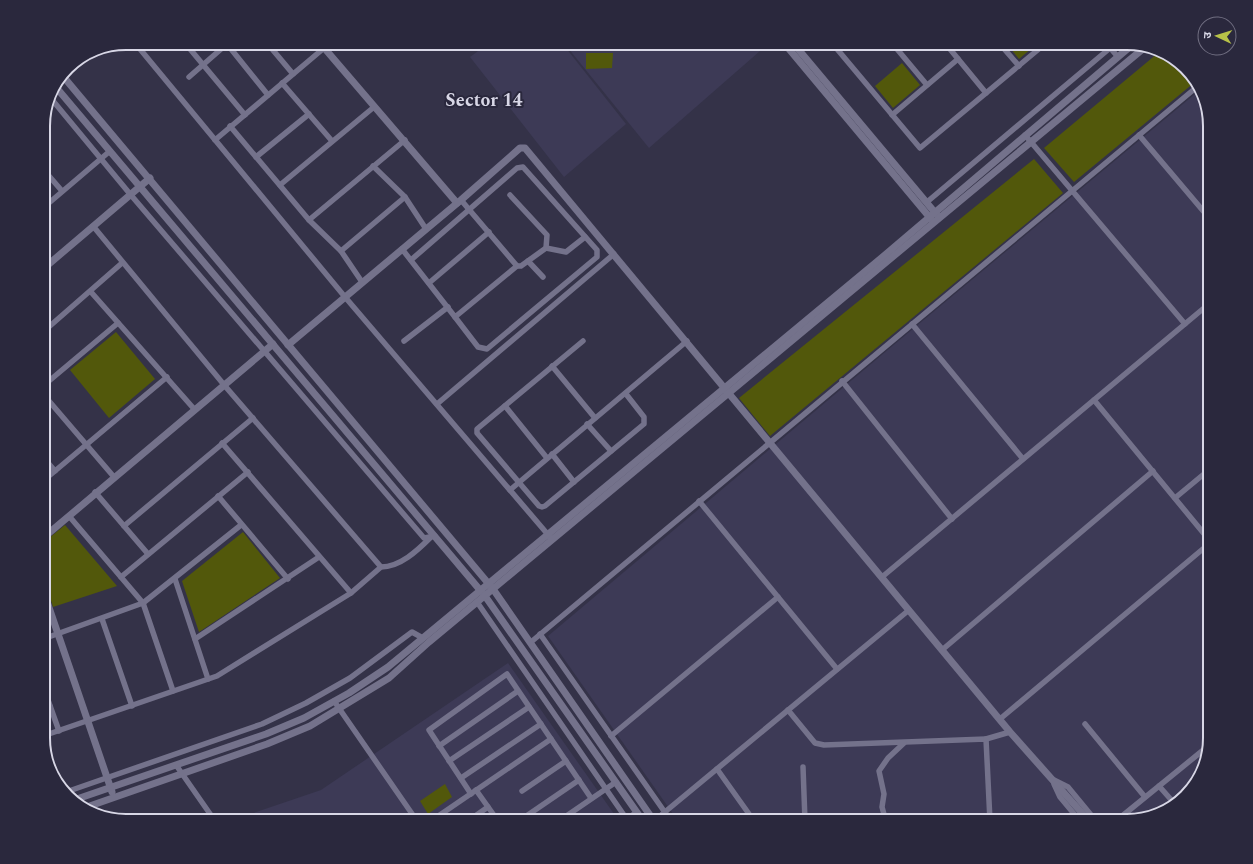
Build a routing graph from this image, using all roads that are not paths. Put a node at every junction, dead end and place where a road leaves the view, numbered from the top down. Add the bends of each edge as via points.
1 (141, 50) edge
2 (191, 50) edge
3 (220, 50) edge
4 (232, 50) edge
5 (273, 50) edge
6 (317, 50) edge
7 (326, 50) edge
8 (790, 50) edge
9 (799, 50) edge
10 (838, 50) edge
11 (898, 50) edge
12 (951, 50) edge
13 (1005, 50) edge
14 (1037, 50) edge
15 (1102, 50) edge
16 (1112, 50) edge
17 (1126, 50) edge
18 (1141, 51) edge
19 (1118, 57) junction
20 (958, 59) junction
21 (204, 65) junction
22 (1018, 66) junction
23 (293, 74) junction
24 (189, 77) dead end
25 (66, 80) edge
26 (282, 82) junction
27 (928, 85) junction
28 (1193, 90) edge
29 (59, 91) edge
30 (986, 93) junction
31 (268, 94) junction
32 (54, 102) edge
33 (374, 107) junction
34 (309, 114) junction
35 (245, 115) junction
36 (892, 115) junction
37 (230, 126) junction
38 (1025, 135) junction
39 (1139, 135) junction
40 (215, 140) junction
41 (405, 140) junction
42 (332, 141) junction
43 (1032, 142) junction
44 (110, 151) junction
45 (256, 157) junction
46 (101, 158) junction
47 (373, 166) junction
48 (50, 177) edge
49 (150, 178) junction
50 (280, 185) junction
51 (140, 186) junction
52 (1072, 190) junction
53 (62, 192) junction
54 (130, 194) junction
55 (510, 195) dead end
56 (405, 197) junction
57 (50, 202) edge
58 (460, 202) junction
59 (927, 202) junction
60 (470, 210) junction
61 (934, 211) junction
62 (1203, 211) edge
63 (928, 216) junction
64 (309, 220) junction
65 (937, 221) junction
66 (93, 226) junction
67 (426, 229) junction
68 (489, 232) junction
69 (585, 237) junction
70 (546, 248) junction
71 (402, 249) junction
72 (341, 251) junction
73 (614, 254) junction
74 (411, 260) junction
75 (528, 261) junction
76 (122, 262) junction
77 (50, 263) edge
78 (517, 266) junction
79 (543, 277) dead end
80 (362, 282) junction
81 (429, 283) junction
82 (91, 292) junction
83 (345, 297) junction
84 (448, 307) junction
85 (1203, 309) edge
86 (455, 317) junction
87 (118, 323) junction
88 (912, 324) junction
89 (1185, 324) junction
90 (50, 326) edge
91 (404, 341) dead end
92 (583, 341) dead end
93 (687, 342) junction
94 (286, 343) junction
95 (275, 346) junction
96 (265, 352) junction
97 (552, 366) junction
98 (167, 377) junction
99 (50, 380) edge
100 (842, 381) junction
101 (225, 386) junction
102 (728, 390) junction
103 (626, 394) junction
104 (1094, 400) junction
105 (50, 402) edge
106 (437, 404) junction
107 (504, 406) junction
108 (195, 410) junction
109 (253, 418) junction
110 (594, 418) junction
111 (587, 424) junction
112 (770, 442) junction
113 (222, 443) junction
114 (86, 445) junction
115 (611, 451) junction
116 (549, 456) junction
117 (1023, 459) junction
118 (50, 465) edge
119 (55, 471) junction
120 (1153, 471) junction
121 (248, 472) junction
122 (50, 475) edge
123 (1203, 475) edge
124 (114, 477) junction
125 (519, 482) junction
126 (574, 482) junction
127 (510, 490) junction
128 (95, 492) junction
129 (218, 496) junction
130 (1175, 498) junction
131 (699, 501) junction
132 (69, 516) junction
133 (952, 518) junction
134 (241, 525) junction
135 (124, 526) junction
136 (50, 532) edge
137 (1203, 533) edge
138 (433, 537) junction
139 (550, 537) junction
140 (1203, 548) edge
141 (148, 554) junction
142 (319, 557) junction
143 (381, 567) junction
144 (882, 577) junction
145 (121, 578) junction
146 (175, 579) junction
147 (288, 579) junction
148 (491, 587) junction
149 (351, 593) junction
150 (483, 593) junction
151 (778, 597) junction
152 (477, 602) junction
153 (143, 603) junction
154 (909, 610) junction
155 (50, 615) edge
156 (102, 618) junction
157 (58, 634) junction
158 (540, 634) junction
159 (50, 637) edge
160 (421, 637) junction
161 (195, 640) junction
162 (531, 642) junction
163 (942, 650) junction
164 (837, 669) junction
165 (208, 679) junction
166 (173, 691) junction
167 (518, 691) junction
168 (334, 701) junction
169 (50, 706) edge
170 (132, 706) junction
171 (529, 707) junction
172 (339, 709) junction
173 (788, 710) junction
174 (1000, 719) junction
175 (88, 721) junction
176 (541, 724) junction
177 (1085, 724) dead end
178 (59, 731) junction
179 (1010, 732) junction
180 (50, 734) edge
181 (611, 736) junction
182 (551, 739) junction
183 (986, 739) junction
184 (904, 743) junction
185 (439, 746) junction
186 (1201, 752) edge
187 (450, 761) junction
188 (566, 762) junction
189 (176, 765) junction
190 (803, 766) dead end
191 (717, 769) junction
192 (182, 774) junction
193 (108, 778) junction
194 (460, 778) junction
195 (1052, 779) junction
196 (579, 780) junction
197 (616, 782) junction
198 (1159, 786) junction
199 (111, 788) junction
200 (606, 789) junction
201 (71, 790) edge
202 (522, 791) dead end
203 (474, 792) junction
204 (114, 797) junction
205 (1145, 797) junction
206 (80, 798) edge
207 (591, 798) junction
208 (1171, 800) edge
209 (92, 805) edge
210 (488, 807) junction
211 (637, 812) joint
212 (664, 812) joint
213 (210, 814) edge
214 (412, 814) edge
215 (441, 814) edge
216 (478, 814) edge
217 (493, 814) edge
218 (529, 814) edge
219 (569, 814) edge
220 (622, 814) edge
221 (634, 814) edge
222 (649, 814) edge
223 (749, 814) edge
224 (806, 814) edge
225 (884, 814) edge
226 (990, 814) edge
227 (1074, 814) edge
228 (1083, 814) edge
229 (1090, 814) edge
230 (1124, 814) edge

1 - 40 street
2 - 21 street
3 - 21 street
4 - 31 street
5 - 23 street
6 - 23 street
7 - 33 street
8 - 63 street
9 - 59 street
10 - 36 street
11 - 27 street
12 - 20 street
13 - 22 street
14 - 22 street
15 - 59 street
16 - 19 street
17 - 19 street
18 - 43 street
19 - 38 street
20 - 27 street
20 - 30 street
21 - 24 street
21 - 35 street
22 - 30 street
23 - 26 street
25 - 49 street
26 - 31 street
26 - 34 street
27 - 36 street
28 - 39 street
29 - 44 street
30 - 36 street via 920,148
31 - 35 street
32 - 46 street
33 - 41 street
33 - 42 street
34 - 42 street
34 - 45 street
35 - 37 street
37 - 40 street
37 - 45 street
38 - 43 street
38 - 61 street
39 - 52 street
39 - 62 street
40 - 83 street
41 - 47 street
41 - 58 street
42 - 50 street
43 - 52 street
43 - 65 street
44 - 46 street
44 - 51 street
45 - 50 street
46 - 53 street
46 - 54 street
47 - 56 street
47 - 64 street
48 - 53 street
49 - 51 street
49 - 94 street
50 - 64 street
51 - 54 street
51 - 95 street
52 - 88 street
52 - 89 street
53 - 57 street
54 - 66 street
54 - 96 street
55 - 70 street via 547,235
56 - 67 street
56 - 72 street
58 - 60 street
58 - 67 street
58 - 73 street via 520,148 524,148
59 - 61 street
60 - 68 street
60 - 69 street via 517,168 523,167
60 - 74 street
61 - 63 street
61 - 65 street
63 - 65 street
63 - 102 street
64 - 72 street
65 - 102 street
66 - 76 street
66 - 77 street
67 - 71 street
68 - 78 street
68 - 81 street
69 - 70 street via 566,252
69 - 86 street via 597,250 597,257 486,348 478,348
70 - 75 street
71 - 74 street
71 - 80 street
72 - 80 street
73 - 93 street
73 - 106 street
74 - 81 street
75 - 78 street
75 - 79 street
76 - 82 street
76 - 101 street
78 - 86 street
80 - 83 street
81 - 84 street
82 - 87 street
82 - 90 street
83 - 94 street
83 - 106 street
84 - 86 street
84 - 91 street
85 - 89 street
87 - 98 street
87 - 99 street
88 - 100 street
88 - 117 street
89 - 104 street
92 - 97 street
93 - 102 street
93 - 103 street
94 - 95 street
94 - 148 street
95 - 96 street
95 - 138 street
96 - 101 street
96 - 138 street via 424,538
97 - 107 street
97 - 110 street
98 - 108 street
98 - 114 street
100 - 112 street
100 - 133 street
101 - 108 street
101 - 109 street
102 - 112 street
102 - 139 street
103 - 110 street
103 - 115 street via 644,416 645,421
104 - 117 street
104 - 120 street
105 - 114 street
106 - 127 street
107 - 116 street
107 - 125 street via 477,429 477,433
108 - 124 street
109 - 113 street
109 - 143 street
110 - 111 street
111 - 115 street
111 - 116 street
112 - 131 street
112 - 144 street
113 - 121 street
113 - 135 street
114 - 119 street
114 - 124 street
115 - 126 street
116 - 125 street
116 - 126 street
117 - 133 street
118 - 119 street
119 - 122 street
120 - 130 street
120 - 163 street
121 - 129 street
121 - 142 street
123 - 130 street
124 - 128 street
125 - 126 street via 542,508
125 - 127 street
127 - 139 street
128 - 132 street
128 - 135 street
129 - 134 street
129 - 141 street
130 - 137 street
131 - 151 street
131 - 158 street
132 - 136 street
132 - 145 street
133 - 144 street
134 - 146 street
134 - 147 street
135 - 141 street
138 - 143 street via 392,567
138 - 150 street
139 - 148 street
140 - 174 street
141 - 145 street
142 - 147 street
142 - 149 street
143 - 149 street
144 - 154 street
145 - 153 street
146 - 153 street
146 - 161 street
147 - 161 street
148 - 150 street
148 - 162 street
149 - 165 street via 217,676
150 - 152 street
150 - 160 street
150 - 197 street
151 - 164 street
151 - 181 street
152 - 172 street via 389,678
152 - 200 street
153 - 156 street
153 - 166 street
154 - 163 street
154 - 164 street
155 - 157 street
156 - 157 street
156 - 170 street
157 - 159 street
157 - 175 street
158 - 162 street
158 - 181 street
160 - 168 street via 388,667
160 - 193 street via 412,632 350,678 262,724
161 - 165 street
162 - 222 street
163 - 174 street
164 - 173 street
165 - 166 street
166 - 170 street
167 - 171 street
167 - 185 street
167 - 185 street via 507,674 429,730
168 - 172 street
168 - 189 street via 304,718 266,734
169 - 178 street
170 - 175 street
171 - 176 street
171 - 187 street
172 - 192 street via 310,726 267,744
172 - 214 street
173 - 184 street via 815,743 824,746
173 - 191 street
174 - 179 street
175 - 178 street
175 - 193 street
176 - 182 street
176 - 194 street
177 - 205 street
178 - 180 street
179 - 183 street
179 - 195 street
181 - 212 street
182 - 188 street
182 - 203 street
183 - 184 street
183 - 226 street
184 - 225 street via 882,765 880,771 884,794
185 - 187 street
186 - 198 street
187 - 194 street
188 - 196 street
188 - 202 street
189 - 192 street
189 - 199 street
190 - 224 street
191 - 212 street
191 - 223 street
192 - 204 street
192 - 213 street
193 - 199 street
193 - 201 street
194 - 203 street
195 - 227 street via 1060,797
195 - 228 street
195 - 229 street via 1068,787
196 - 207 street
196 - 218 street
197 - 200 street
197 - 211 street
198 - 205 street
198 - 208 street
199 - 204 street
199 - 206 street
200 - 207 street
200 - 220 street
203 - 210 street
203 - 215 street
204 - 209 street
205 - 230 street
207 - 219 street
210 - 216 street
210 - 217 street
211 - 221 street

